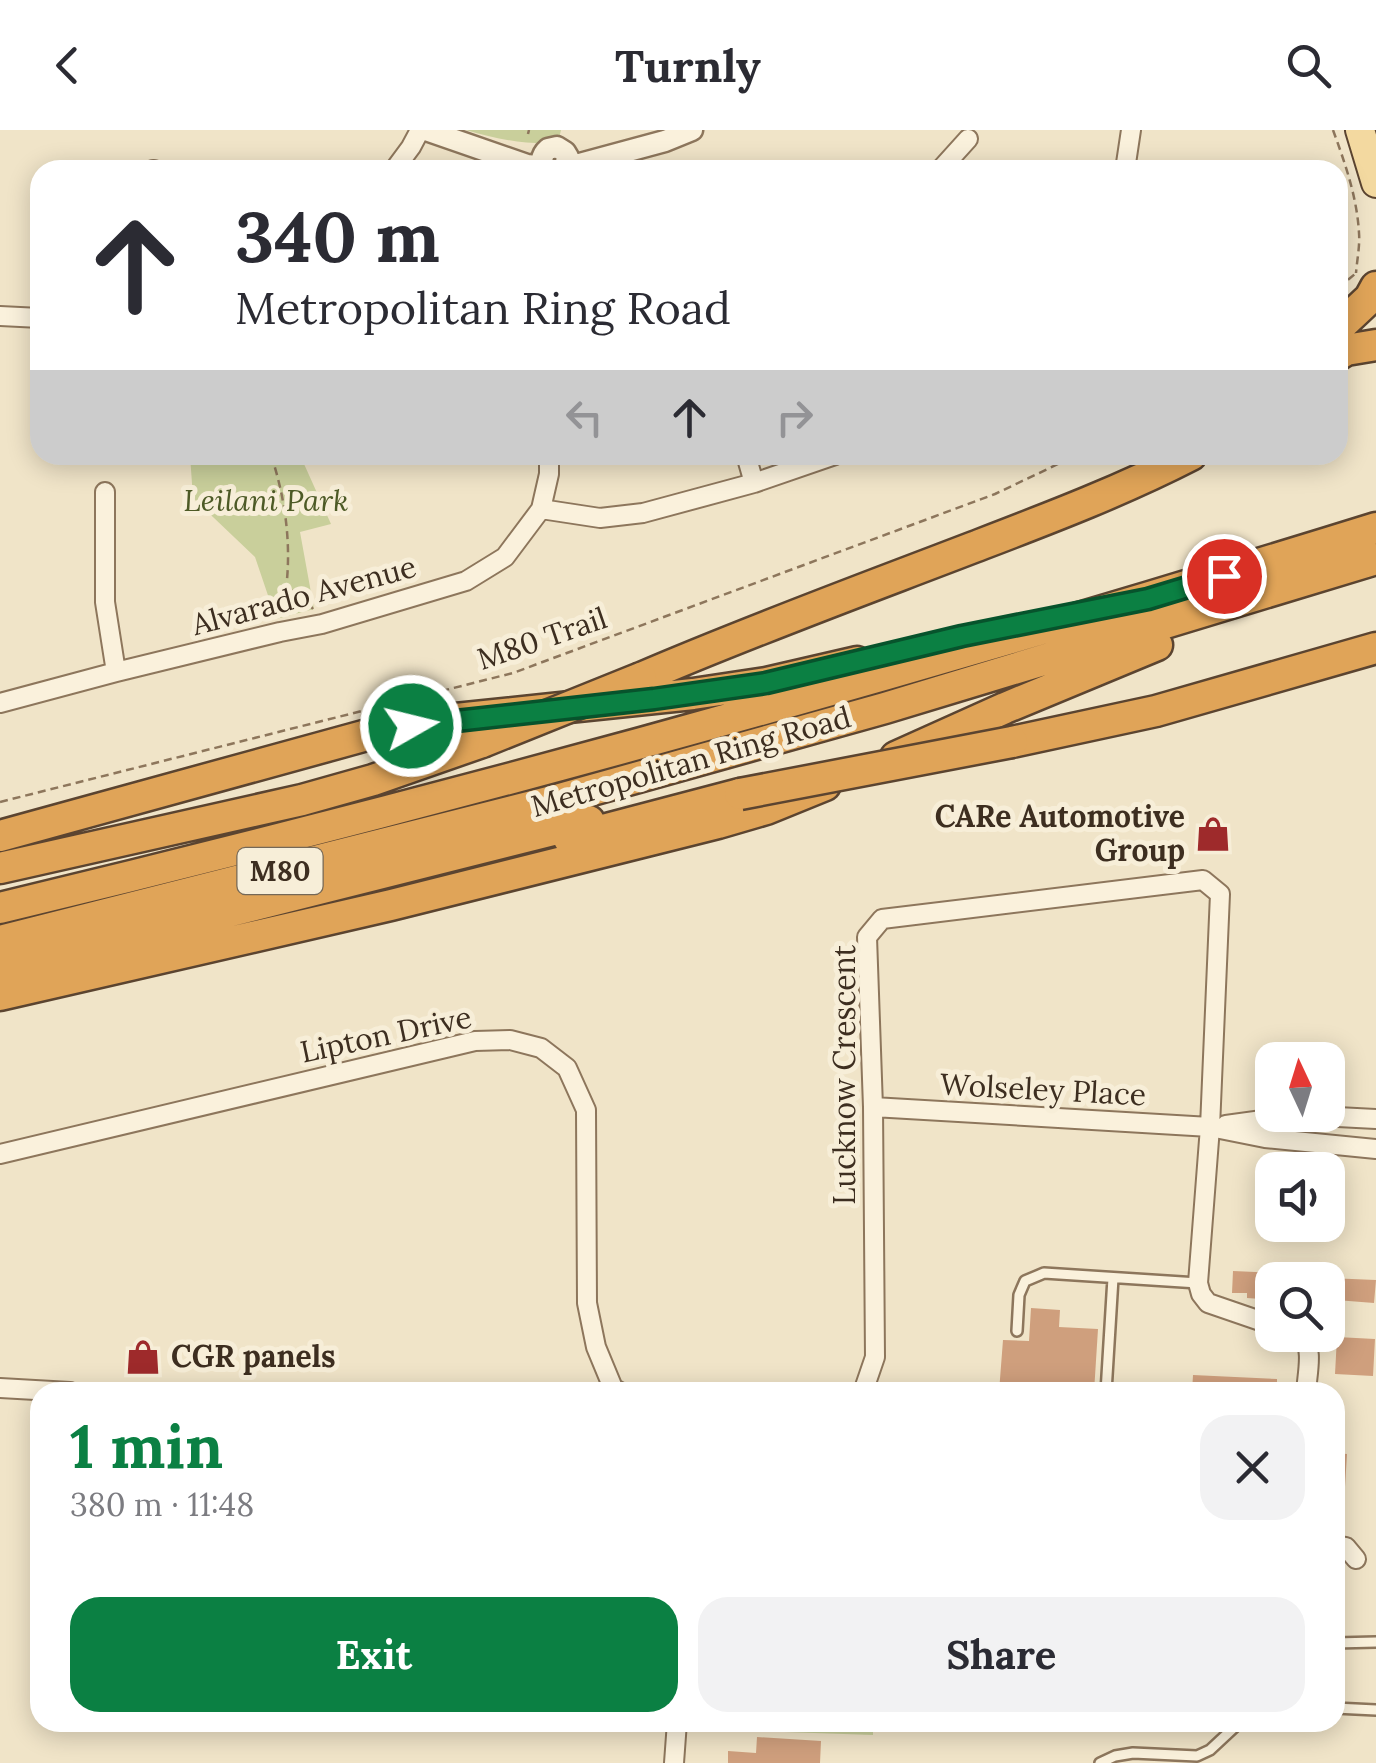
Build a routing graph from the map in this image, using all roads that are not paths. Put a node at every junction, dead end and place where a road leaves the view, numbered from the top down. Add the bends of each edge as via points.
1 (410, 130) edge
2 (423, 130) edge
3 (692, 130) edge
4 (1131, 130) edge
5 (1360, 130) edge
6 (968, 139) dead end
7 (398, 160) edge
8 (401, 160) edge
9 (536, 160) edge
10 (574, 160) edge
11 (949, 160) edge
12 (1126, 160) edge
13 (1376, 182) edge
14 (1366, 280) edge
15 (0, 316) edge
16 (30, 318) edge
17 (1348, 319) edge
18 (1376, 344) edge
19 (1348, 350) edge
20 (549, 465) edge
21 (749, 465) edge
22 (806, 465) edge
23 (1172, 465) edge
24 (754, 483) junction
25 (105, 492) dead end
26 (543, 503) junction
27 (1376, 528) edge
28 (1376, 560) edge
29 (1330, 573) junction
30 (1148, 599) junction
31 (1374, 652) edge
32 (116, 672) junction
33 (0, 703) edge
34 (740, 794) junction
35 (0, 836) edge
36 (10, 866) edge
37 (0, 908) edge
38 (0, 941) edge
39 (0, 967) edge
40 (0, 982) edge
41 (0, 995) edge
42 (873, 1107) junction
43 (1376, 1120) edge
44 (1210, 1127) junction
45 (1376, 1149) edge
46 (0, 1154) edge
47 (1113, 1278) junction
48 (1198, 1283) junction
49 (1255, 1319) edge
50 (1017, 1331) dead end
51 (1309, 1352) edge
52 (609, 1382) edge
53 (866, 1382) edge
54 (1107, 1382) edge
55 (1307, 1382) edge
56 (0, 1388) edge
57 (30, 1390) edge
58 (1345, 1548) edge
59 (1356, 1559) dead end
60 (1345, 1642) edge
61 (1376, 1642) edge
62 (1345, 1708) edge
63 (1376, 1710) edge
64 (676, 1732) edge
65 (1229, 1732) edge
66 (1118, 1759) edge
67 (674, 1763) edge
68 (1100, 1763) edge

1 - 7 street
2 - 8 street
2 - 9 street
3 - 10 street
4 - 12 street
5 - 13 main road
6 - 11 street
14 - 17 highway via 1370,298
15 - 16 street
18 - 19 highway
20 - 26 street
21 - 24 street
22 - 24 street
23 - 36 highway, bridge via 372,780
24 - 26 street via 600,518
25 - 32 street via 105,602
26 - 32 street, Alvarado Avenue via 506,557 466,581 322,624
27 - 30 highway, Metropolitan Ring Road / M80
28 - 29 highway, Metropolitan Ring Road / M80
29 - 38 highway, Metropolitan Ring Road / M80 via 560,800
29 - 41 highway via 766,808 391,905
30 - 35 highway via 766,683 366,735
30 - 37 highway, Metropolitan Ring Road / M80 via 575,760
31 - 34 highway, bridge via 1156,711
32 - 33 street, Alvarado Avenue
34 - 39 highway via 596,819
34 - 40 highway
42 - 44 street, Wolseley Place
42 - 44 street, Lucknow Crescent via 867,937 882,918 1203,880 1220,894
42 - 53 street, Lucknow Crescent via 874,1357
43 - 44 street, Wolseley Place via 1299,1115
44 - 45 street, Wolseley Place
44 - 48 street
46 - 52 street, Lipton Drive via 475,1040 541,1048 567,1068 586,1110 587,1303
47 - 48 lane
47 - 50 lane via 1044,1273 1025,1281
47 - 54 lane
48 - 49 street via 1208,1302
51 - 55 street
56 - 57 street
58 - 59 street
60 - 61 lane
62 - 63 lane
64 - 67 street
65 - 66 lane via 1196,1756
66 - 68 lane

